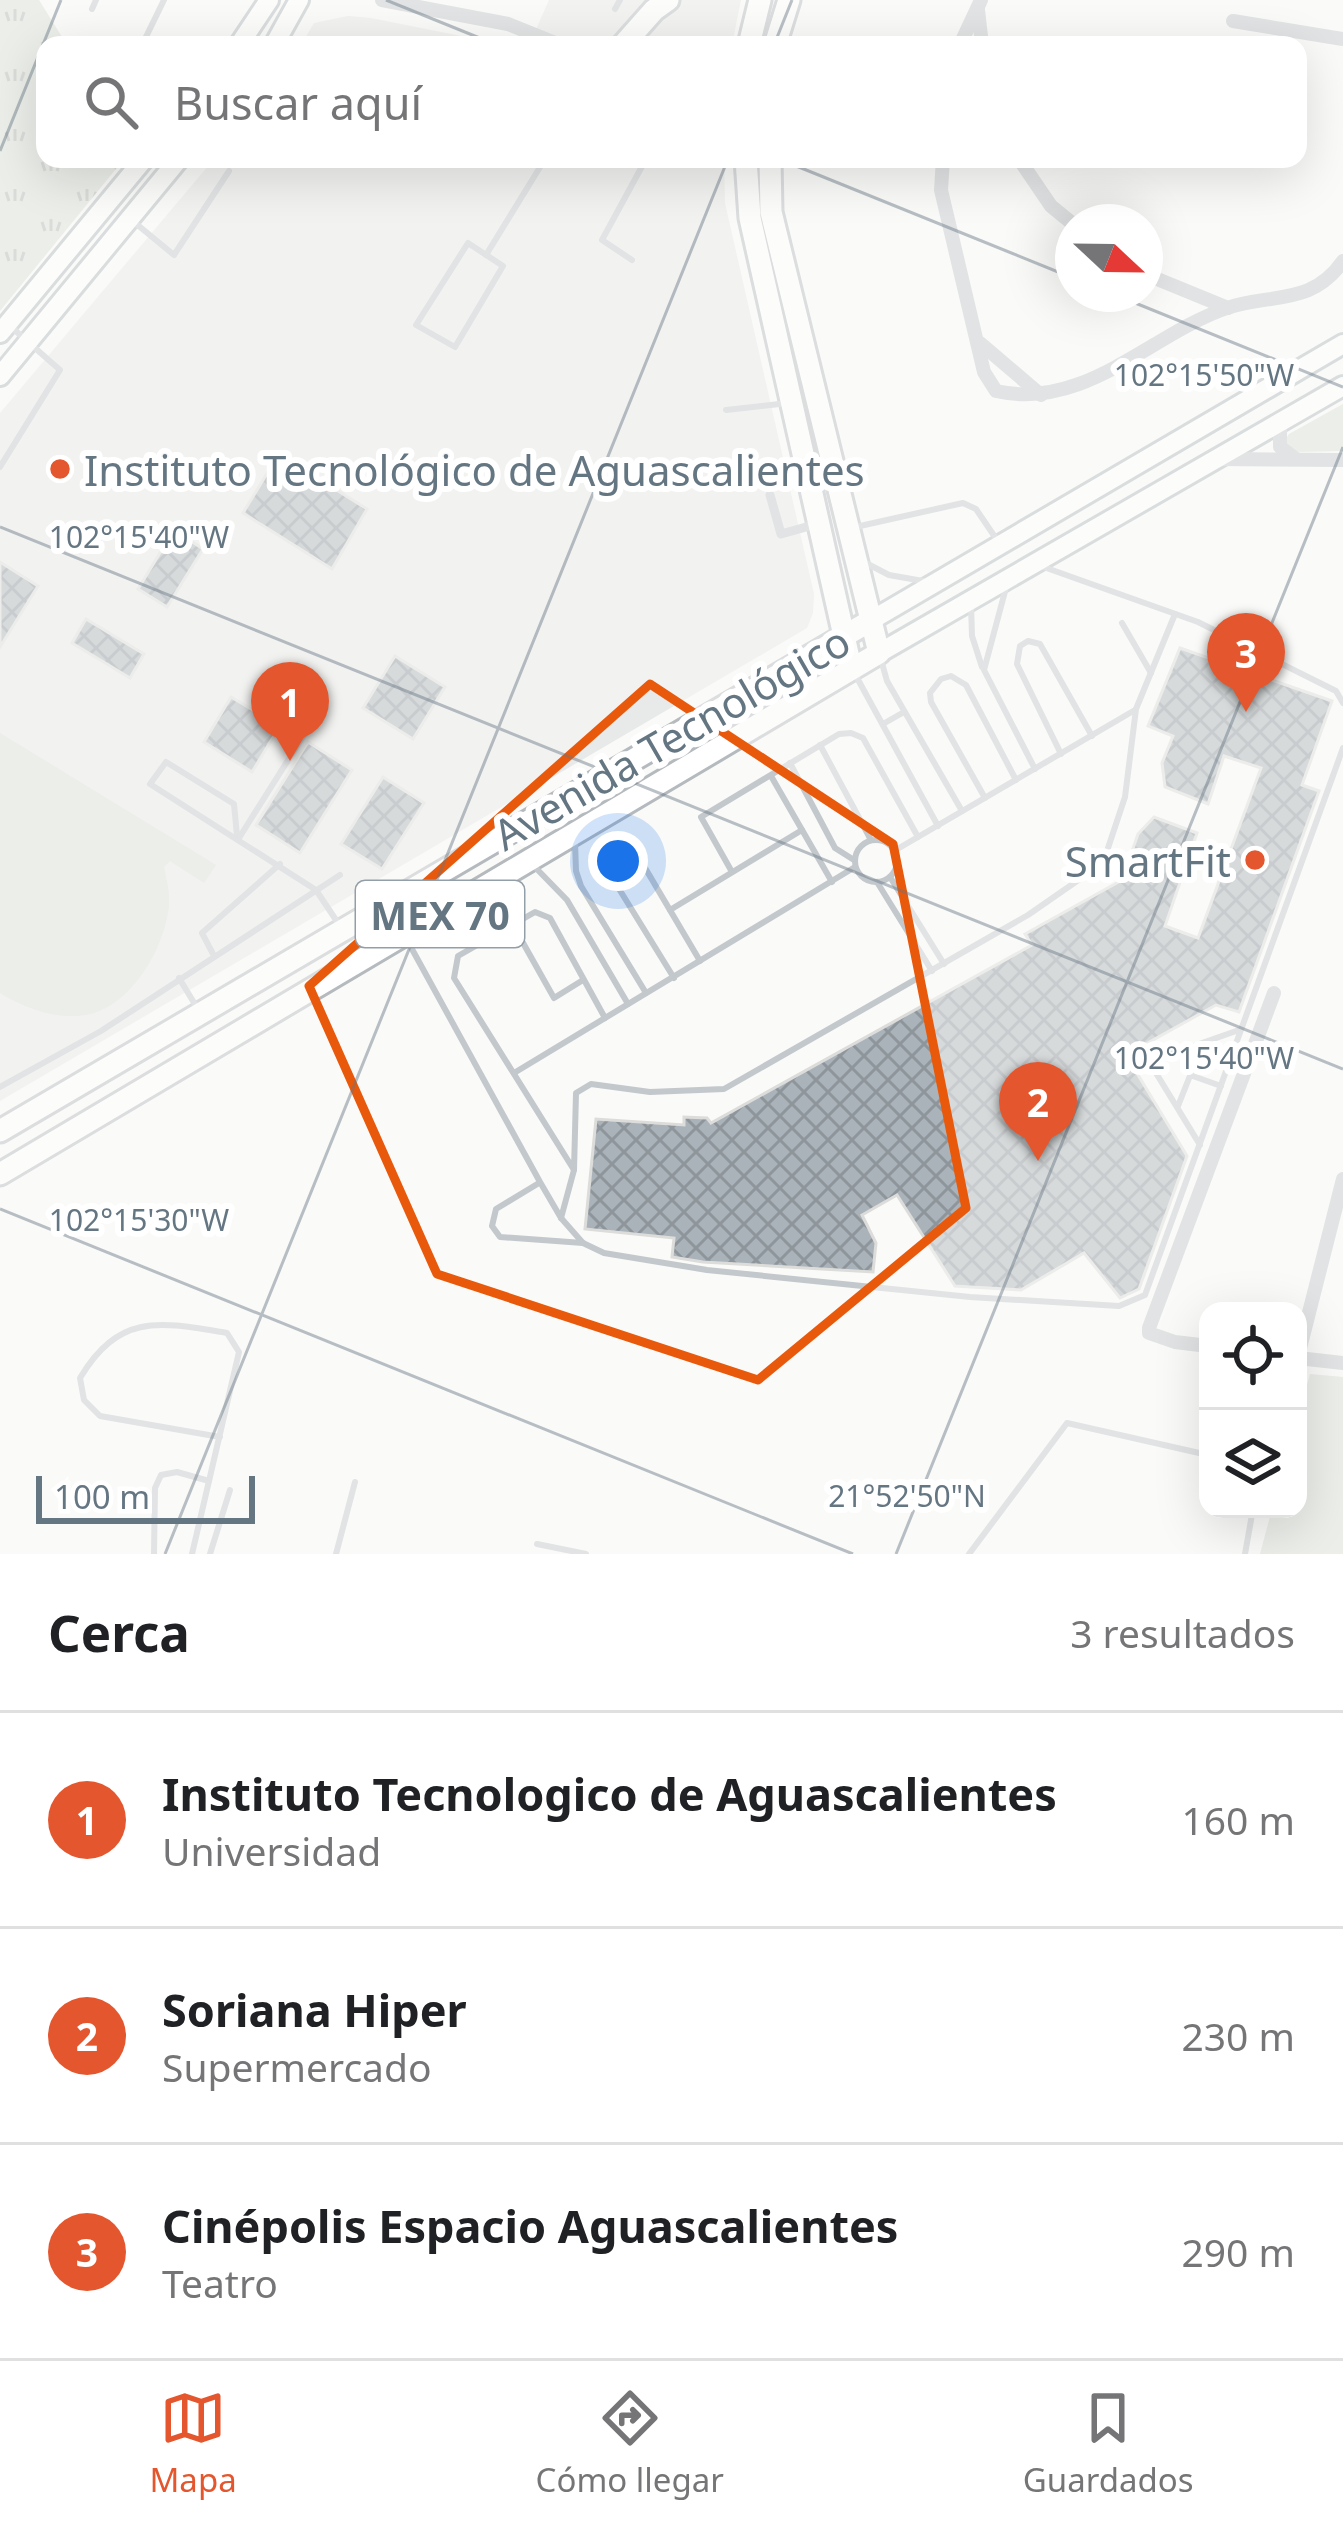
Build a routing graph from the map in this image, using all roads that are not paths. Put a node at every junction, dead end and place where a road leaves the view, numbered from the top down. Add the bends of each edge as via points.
1 (164, 0) edge
2 (269, 0) edge
3 (299, 0) edge
4 (382, 0) edge
5 (620, 0) edge
6 (668, 0) edge
7 (760, 0) edge
8 (788, 0) edge
9 (979, 5) edge
10 (614, 9) dead end
11 (1233, 21) dead end
12 (146, 36) edge
13 (245, 36) edge
14 (279, 36) edge
15 (539, 36) edge
16 (631, 36) edge
17 (751, 36) edge
18 (778, 36) edge
19 (964, 36) edge
20 (981, 36) edge
21 (1343, 39) edge
22 (137, 168) edge
23 (172, 168) edge
24 (539, 168) edge
25 (641, 168) edge
26 (747, 168) edge
27 (770, 168) edge
28 (942, 168) edge
29 (1025, 168) edge
30 (229, 171) dead end
31 (1055, 209) edge
32 (130, 219) junction
33 (486, 255) junction
34 (632, 260) dead end
35 (1343, 260) edge
36 (1163, 281) edge
37 (1228, 308) junction
38 (4, 328) edge
39 (28, 341) junction
40 (980, 343) junction
41 (1343, 344) edge
42 (0, 376) edge
43 (1343, 386) edge
44 (1041, 394) junction
45 (792, 403) junction
46 (726, 410) dead end
47 (1280, 423) junction
48 (1219, 459) junction
49 (1296, 459) junction
50 (1343, 460) edge
51 (0, 467) edge
52 (770, 495) dead end
53 (817, 524) junction
54 (848, 529) junction
55 (1001, 545) junction
56 (854, 557) junction
57 (1036, 564) junction
58 (1008, 580) junction
59 (938, 582) junction
60 (971, 601) junction
61 (1175, 614) junction
62 (870, 621) junction
63 (1122, 623) dead end
64 (844, 634) junction
65 (879, 653) junction
66 (851, 668) junction
67 (984, 670) junction
68 (1151, 674) junction
69 (1343, 703) edge
70 (1136, 709) junction
71 (904, 712) junction
72 (317, 714) dead end
73 (883, 724) junction
74 (1092, 736) junction
75 (820, 745) junction
76 (1343, 748) edge
77 (1061, 754) junction
78 (790, 763) junction
79 (1035, 769) junction
80 (770, 775) junction
81 (1016, 780) junction
82 (985, 798) junction
83 (962, 811) junction
84 (938, 826) junction
85 (802, 830) junction
86 (576, 832) junction
87 (238, 837) junction
88 (918, 837) junction
89 (871, 840) junction
90 (894, 851) junction
91 (529, 861) junction
92 (280, 864) junction
93 (855, 864) junction
94 (732, 872) junction
95 (340, 875) dead end
96 (890, 877) junction
97 (832, 882) junction
98 (877, 882) junction
99 (316, 890) junction
100 (670, 910) junction
101 (513, 925) junction
102 (342, 929) junction
103 (404, 935) junction
104 (214, 955) junction
105 (700, 962) junction
106 (944, 964) junction
107 (932, 971) junction
108 (179, 978) junction
109 (674, 978) junction
110 (583, 980) junction
111 (646, 993) junction
112 (1274, 993) dead end
113 (628, 1004) junction
114 (200, 1013) junction
115 (604, 1018) junction
116 (1241, 1030) junction
117 (1203, 1043) junction
118 (513, 1073) junction
119 (1190, 1076) junction
120 (1221, 1086) junction
121 (0, 1087) edge
122 (1177, 1108) junction
123 (0, 1131) edge
124 (1200, 1145) junction
125 (574, 1170) junction
126 (0, 1174) edge
127 (1343, 1179) edge
128 (540, 1183) junction
129 (561, 1217) junction
130 (583, 1243) junction
131 (1307, 1313) edge
132 (1199, 1345) edge
133 (1307, 1358) edge
134 (1343, 1363) edge
135 (220, 1437) junction
136 (1199, 1453) edge
137 (209, 1481) junction
138 (356, 1483) dead end
139 (230, 1490) dead end
140 (1251, 1518) edge
141 (537, 1544) dead end
142 (154, 1554) edge
143 (192, 1554) edge
144 (210, 1554) edge
145 (336, 1554) edge
146 (586, 1554) edge
147 (969, 1554) edge
148 (1245, 1554) edge

1 - 12 lane
2 - 13 main road
3 - 14 main road
4 - 15 street
5 - 10 lane
6 - 16 main road
7 - 17 main road
8 - 18 main road
9 - 19 street
9 - 20 street
11 - 21 street
22 - 38 main road
23 - 32 main road
24 - 33 lane
25 - 34 lane via 602,240
26 - 45 main road via 750,218
27 - 54 main road via 771,212
28 - 40 street via 941,190
29 - 31 street
30 - 32 lane via 174,255
32 - 39 main road
33 - 33 lane via 468,243 416,325 455,347 503,266
35 - 37 street via 1324,283
36 - 37 street
37 - 44 street via 1102,375
38 - 39 lane
39 - 42 main road
39 - 51 lane via 60,370
40 - 44 street
40 - 44 street via 996,391
41 - 55 main road, Avenida Tecnológico / MEX 70
43 - 47 main road, Avenida Tecnológico / MEX 70
45 - 46 lane
45 - 53 main road
47 - 48 main road, Avenida Tecnológico / MEX 70
47 - 49 street via 1280,447
48 - 49 street, Avenida Tecnológico
48 - 57 main road, Avenida Tecnológico / MEX 70
49 - 50 street, Avenida Tecnológico
52 - 53 street via 781,534
53 - 64 main road
54 - 55 lane via 963,502
54 - 56 main road
55 - 59 main road, Avenida Tecnológico / MEX 70
56 - 59 lane via 890,575
56 - 62 main road
57 - 58 main road, Avenida Tecnológico / MEX 70
57 - 61 lane
58 - 60 main road, Avenida Tecnológico / MEX 70
58 - 67 lane
59 - 62 main road, Avenida Tecnológico / MEX 70
60 - 65 main road, Avenida Tecnológico / MEX 70
60 - 67 lane
61 - 68 lane
61 - 69 lane via 1336,692
62 - 64 main road, Avenida Tecnológico / MEX 70
62 - 65 main road
63 - 68 lane
64 - 66 main road
64 - 102 main road, Avenida Tecnológico / MEX 70
65 - 66 main road, Avenida Tecnológico / MEX 70
65 - 71 lane
66 - 73 lane
66 - 86 main road, Avenida Tecnológico / MEX 70
67 - 79 lane
68 - 70 lane
70 - 74 lane
70 - 106 lane via 1125,797 1103,863
71 - 73 lane
71 - 83 lane
72 - 87 lane
73 - 84 lane
74 - 77 lane
74 - 77 lane via 1040,644 1028,641 1017,664
75 - 78 lane
75 - 88 lane via 839,734 863,738
75 - 89 lane
76 - 116 lane
77 - 79 lane
78 - 80 lane
78 - 93 lane via 835,848
79 - 81 lane
80 - 85 lane
80 - 94 lane via 701,817
81 - 82 lane
81 - 82 lane via 966,685 941,679 932,702
82 - 83 lane
83 - 84 lane
84 - 88 lane
85 - 94 lane
85 - 97 lane
86 - 91 main road, Avenida Tecnológico / MEX 70
86 - 111 lane via 581,886
87 - 87 lane via 235,804 166,762 150,784
87 - 92 lane
88 - 90 lane
89 - 90 lane
89 - 93 lane
90 - 96 lane
91 - 103 main road, Avenida Tecnológico / MEX 70
91 - 113 lane via 567,900
92 - 99 lane
92 - 104 lane via 202,933
93 - 97 lane
93 - 98 lane via 863,879
94 - 100 lane
95 - 99 lane
96 - 98 lane
96 - 106 lane
97 - 105 lane
98 - 107 lane
99 - 102 lane
99 - 104 lane
100 - 105 lane
100 - 109 lane via 641,861 632,855 620,862 616,884
101 - 110 lane via 535,912 550,918
101 - 110 lane via 554,998
101 - 118 lane via 458,956 454,978
102 - 114 main road, Avenida Tecnológico / MEX 70
103 - 126 main road, Avenida Tecnológico / MEX 70
103 - 128 lane
104 - 108 lane
105 - 109 lane
106 - 107 lane
107 - 125 lane via 724,1089 591,1084 577,1093
108 - 114 lane
108 - 121 lane
109 - 111 lane
110 - 115 lane
111 - 113 lane
112 - 132 street via 1149,1333
113 - 115 lane
114 - 123 main road, Avenida Tecnológico / MEX 70
115 - 118 lane
116 - 117 lane
116 - 120 lane
117 - 119 lane
117 - 122 lane via 1165,1056 1156,1073
118 - 125 lane
119 - 120 lane
119 - 122 lane
120 - 124 lane
122 - 124 lane
124 - 130 lane via 1144,1294 1119,1306 707,1270
125 - 129 lane
127 - 131 street
128 - 129 lane
128 - 130 lane via 496,1209 492,1226 500,1237
129 - 130 lane
133 - 134 street
135 - 135 lane via 238,1352 227,1333 165,1323 127,1332 99,1346 80,1378 84,1400 100,1416
135 - 137 lane
136 - 147 lane via 1067,1423
137 - 142 lane via 161,1475
137 - 143 lane
138 - 145 lane
139 - 144 lane
140 - 148 lane
141 - 146 lane

